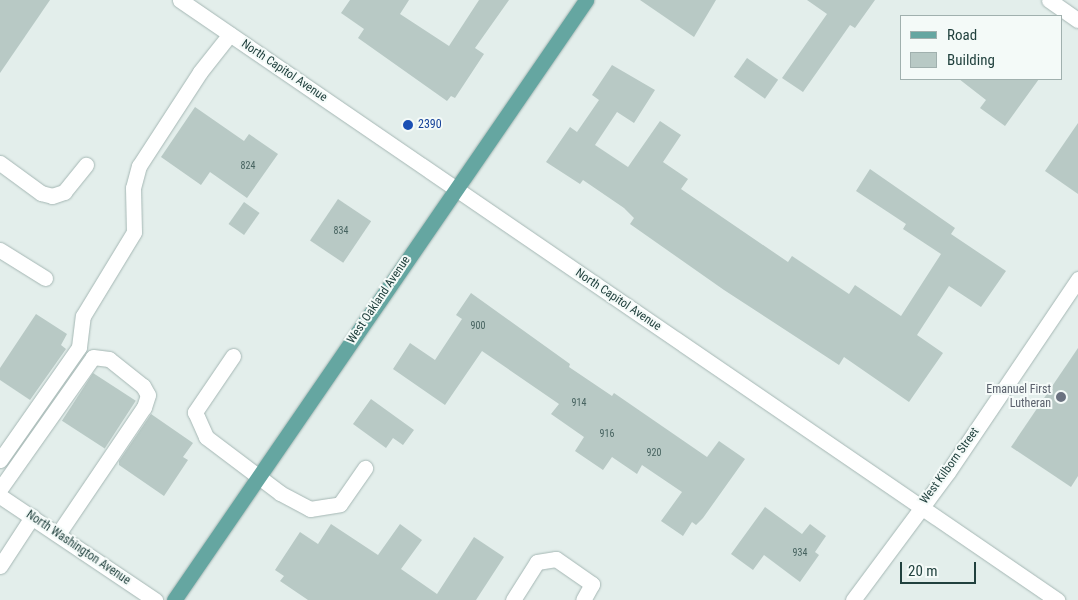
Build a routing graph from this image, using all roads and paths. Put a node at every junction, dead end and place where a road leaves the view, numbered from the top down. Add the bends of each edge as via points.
1 (180, 0) edge
2 (586, 0) edge
3 (1049, 0) edge
4 (1078, 20) edge
5 (230, 34) junction
6 (0, 163) edge
7 (86, 165) dead end
8 (455, 189) junction
9 (0, 250) edge
10 (45, 278) dead end
11 (1078, 279) edge
12 (233, 356) dead end
13 (0, 460) edge
14 (365, 468) dead end
15 (259, 475) junction
16 (0, 489) edge
17 (0, 496) edge
18 (921, 506) junction
19 (32, 517) junction
20 (58, 534) junction
21 (0, 566) edge
22 (155, 600) edge
23 (174, 600) edge
24 (513, 600) edge
25 (583, 600) edge
26 (853, 600) edge
27 (1057, 600) edge

1 - 5 street, North Capitol Avenue
2 - 8 main road, West Oakland Avenue
3 - 4 street
5 - 8 street, North Capitol Avenue
5 - 13 street via 200,72 139,166 133,188 134,232 83,316 79,348
6 - 7 street via 41,193 52,196 64,192
8 - 15 main road, West Oakland Avenue
8 - 18 street, North Capitol Avenue
9 - 10 street
11 - 18 street, West Kilborn Street via 948,472
12 - 15 street via 195,412 206,437
14 - 15 street via 340,504 310,509 280,493
15 - 23 main road, West Oakland Avenue
16 - 20 street via 93,358 109,359 143,386 148,395 144,407
17 - 19 street, North Washington Avenue
18 - 26 street, West Kilborn Street
18 - 27 street, North Capitol Avenue
19 - 20 street, North Washington Avenue
19 - 21 street
20 - 22 street, North Washington Avenue
24 - 25 street via 537,562 556,559 592,584

